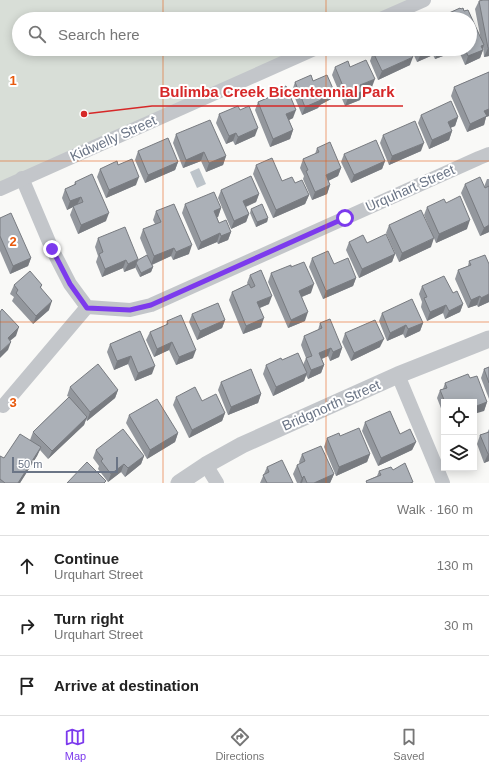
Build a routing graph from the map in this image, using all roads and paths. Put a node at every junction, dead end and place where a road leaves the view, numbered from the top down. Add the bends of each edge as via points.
1 (424, 0) edge
2 (397, 12) edge
3 (298, 56) edge
4 (489, 154) edge
5 (22, 178) junction
6 (0, 189) edge
7 (87, 308) junction
8 (489, 339) edge
9 (398, 375) junction
10 (3, 406) dead end
11 (206, 465) junction
12 (179, 483) edge
13 (217, 483) edge
14 (443, 483) edge

1 - 2 street
3 - 5 street, Kidwelly Street
4 - 7 street, Urquhart Street via 151,305 130,310
5 - 6 street, Kidwelly Street
5 - 7 street via 52,249 70,284
7 - 10 street
8 - 9 street, Bridgnorth Street
9 - 11 street, Bridgnorth Street via 242,445
9 - 14 street
11 - 12 street, Bridgnorth Street
11 - 13 street

